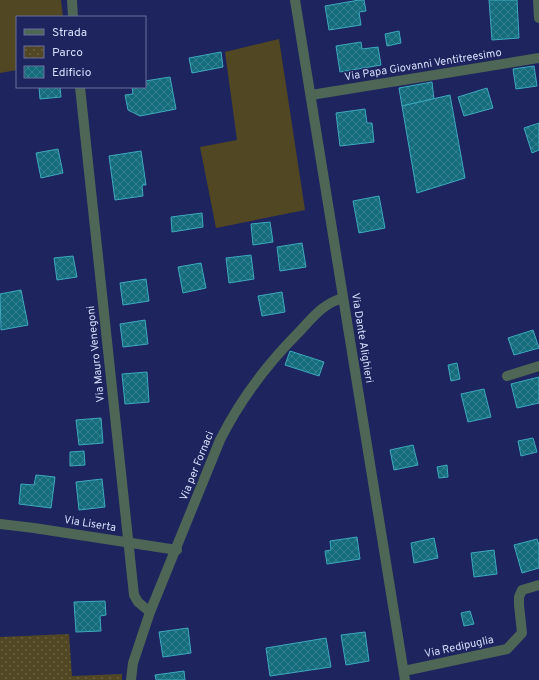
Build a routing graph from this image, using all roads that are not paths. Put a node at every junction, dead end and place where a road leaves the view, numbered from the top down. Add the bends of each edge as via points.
1 (72, 0) edge
2 (295, 0) edge
3 (538, 0) edge
4 (73, 16) edge
5 (539, 18) edge
6 (539, 58) edge
7 (80, 88) edge
8 (311, 95) junction
9 (343, 298) junction
10 (539, 366) edge
11 (507, 376) dead end
12 (0, 524) edge
13 (128, 542) junction
14 (177, 550) junction
15 (539, 585) edge
16 (150, 612) junction
17 (404, 676) edge
18 (131, 680) edge

1 - 4 street
2 - 8 street, Via Dante Alighieri
3 - 5 street
6 - 8 street, Via Papa Giovanni Ventitreesimo
7 - 13 street, Via Mauro Venegoni
8 - 9 street, Via Dante Alighieri
9 - 14 street, Via per Fornaci via 323,307 276,355 245,395 220,440
9 - 17 street, Via Dante Alighieri
10 - 11 street
12 - 13 street, Via Liserta
13 - 14 street, Via Liserta
13 - 16 street, Via Mauro Venegoni via 134,595
14 - 16 street, Via per Fornaci
15 - 17 street, Via Redipuglia via 522,590 519,597 522,633 507,649
16 - 18 street, Via per Fornaci via 135,656

